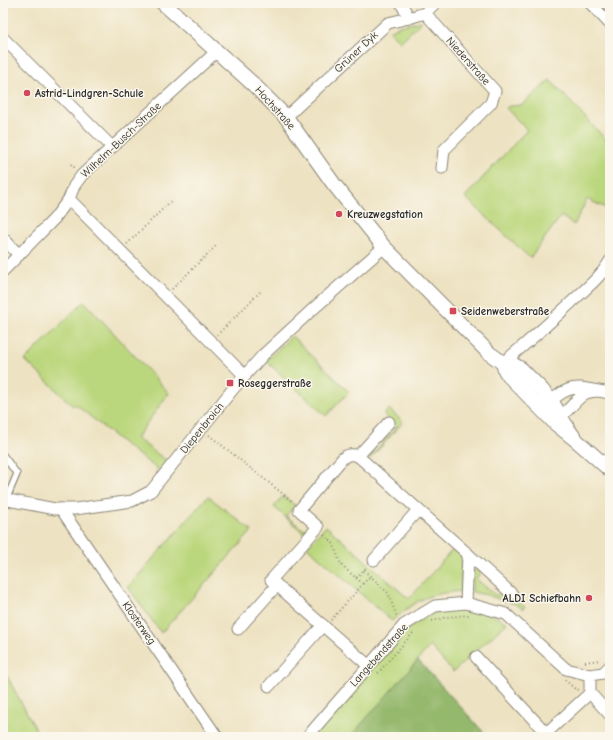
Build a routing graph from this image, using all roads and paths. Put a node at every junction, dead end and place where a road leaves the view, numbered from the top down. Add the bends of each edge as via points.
1 (163, 3) edge
2 (401, 3) edge
3 (435, 3) edge
4 (590, 3) edge
5 (425, 12) junction
6 (409, 18) junction
7 (610, 24) edge
8 (3, 38) edge
9 (217, 51) junction
10 (286, 117) junction
11 (112, 147) junction
12 (442, 168) dead end
13 (69, 199) junction
14 (172, 200) dead end
15 (3, 238) edge
16 (216, 246) dead end
17 (384, 247) junction
18 (121, 251) junction
19 (19, 255) junction
20 (610, 261) edge
21 (3, 271) edge
22 (262, 290) dead end
23 (166, 296) junction
24 (210, 341) junction
25 (502, 363) junction
26 (244, 376) junction
27 (598, 391) junction
28 (610, 393) edge
29 (552, 402) junction
30 (555, 417) junction
31 (389, 422) dead end
32 (202, 429) junction
33 (3, 456) edge
34 (358, 456) junction
35 (610, 470) edge
36 (4, 500) edge
37 (300, 508) junction
38 (61, 509) junction
39 (418, 510) junction
40 (317, 528) junction
41 (468, 554) junction
42 (374, 560) dead end
43 (370, 576) junction
44 (356, 578) junction
45 (363, 584) junction
46 (277, 585) junction
47 (512, 594) dead end
48 (466, 603) junction
49 (475, 616) dead end
50 (430, 622) dead end
51 (404, 625) junction
52 (324, 626) junction
53 (238, 629) dead end
54 (416, 630) dead end
55 (476, 657) dead end
56 (578, 660) dead end
57 (606, 663) edge
58 (369, 666) junction
59 (376, 675) dead end
60 (590, 675) junction
61 (563, 678) dead end
62 (269, 686) dead end
63 (590, 693) junction
64 (610, 714) edge
65 (544, 735) edge
66 (217, 737) edge
67 (307, 737) edge

1 - 9 street, Hochstraße
2 - 6 street
3 - 5 street, Grüner Dyk
4 - 7 street
5 - 6 street, Grüner Dyk
5 - 12 street, Niederstraße via 495,91 491,103 444,150
6 - 10 street, Grüner Dyk via 388,23
8 - 11 street
9 - 10 street, Hochstraße
9 - 11 street, Wilhelm-Busch-Straße
10 - 17 street, Hochstraße via 332,183
11 - 13 street, Wilhelm-Busch-Straße via 82,175
13 - 18 street
13 - 19 street, Wilhelm-Busch-Straße via 54,219
14 - 18 path
15 - 19 street
16 - 23 path
17 - 25 street, Hochstraße
17 - 26 street, Diepenbroich via 296,324
18 - 23 street
19 - 21 street, Wilhelm-Busch-Straße
20 - 25 street via 596,279 558,315
22 - 24 path
23 - 24 street
24 - 26 street
25 - 29 street via 521,369
25 - 30 street via 509,376
26 - 32 street, Diepenbroich
27 - 28 street
27 - 29 street via 572,388 564,391
27 - 30 street via 583,394
29 - 30 street
30 - 35 street via 559,427
31 - 34 street
32 - 37 path
32 - 38 street, Diepenbroich via 151,491 132,501
33 - 36 lane via 17,474
34 - 37 street via 353,454 343,458
34 - 39 street
36 - 38 street, Diepenbroich
37 - 40 street via 299,510
38 - 66 street, Klosterweg
39 - 41 street
39 - 42 street
40 - 44 path via 333,543 341,565
40 - 46 street via 271,580
41 - 47 street
41 - 48 street
43 - 44 path via 364,570
43 - 45 path
43 - 51 path via 388,593 396,615
44 - 45 path
45 - 52 path
46 - 52 street
46 - 53 street
48 - 51 street, Langebendstraße via 435,606
48 - 60 street, Langebendstraße via 506,614 566,669
49 - 50 path via 451,616
51 - 58 street, Langebendstraße
52 - 58 street
52 - 62 street
54 - 59 path
55 - 65 street
56 - 57 path via 585,663
57 - 60 street via 603,673
58 - 67 street, Langebendstraße
60 - 63 street
61 - 63 path via 574,688
63 - 64 street
63 - 65 street

